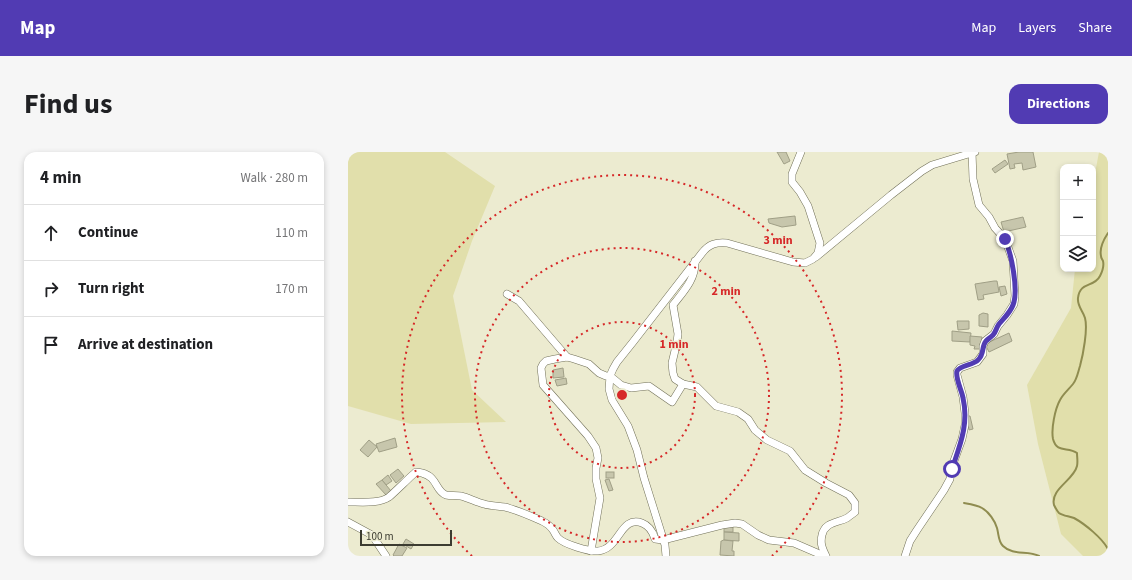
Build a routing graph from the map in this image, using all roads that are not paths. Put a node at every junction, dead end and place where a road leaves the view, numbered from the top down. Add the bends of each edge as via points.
1 (801, 152) edge
2 (973, 153) edge
3 (813, 259) junction
4 (695, 261) junction
5 (507, 294) dead end
6 (567, 358) junction
7 (610, 376) junction
8 (683, 384) junction
9 (348, 502) edge
10 (348, 522) edge
11 (663, 540) junction
12 (591, 551) junction
13 (386, 556) edge
14 (666, 556) edge
15 (825, 556) edge
16 (905, 556) edge

1 - 3 street via 792,174 792,182 808,206 820,243 818,253
2 - 3 street via 932,165 922,171
2 - 16 street via 972,179 979,205 1005,239 1013,261 1014,304 994,334 985,342 983,354 977,362 960,368 957,372 965,413 962,439 950,479 910,541
3 - 4 street via 805,263 793,262 718,242 706,248
4 - 7 street via 616,362
4 - 8 street via 696,269 690,284 673,305 678,334 672,363 673,373
5 - 6 street via 519,301
6 - 7 street via 582,361 599,373
6 - 12 street via 546,361 543,364 543,385 596,448 596,479 600,498
7 - 8 street via 621,385 631,388 649,386 672,402
7 - 11 street via 609,389 612,400 628,426 637,450
8 - 15 street via 697,388 716,406 738,412 767,440 790,451 805,470 848,495 855,503 855,512 827,525 823,531 821,546
9 - 12 street via 379,501 388,498 413,474 422,473 435,480 442,492 447,495 460,495 475,502 506,507 533,517 552,528 563,541
10 - 13 street via 372,535
11 - 12 street via 655,539 652,530 645,524 635,521 629,523 608,548
11 - 14 street
11 - 15 street via 722,524 735,523 742,524 769,540 794,543

